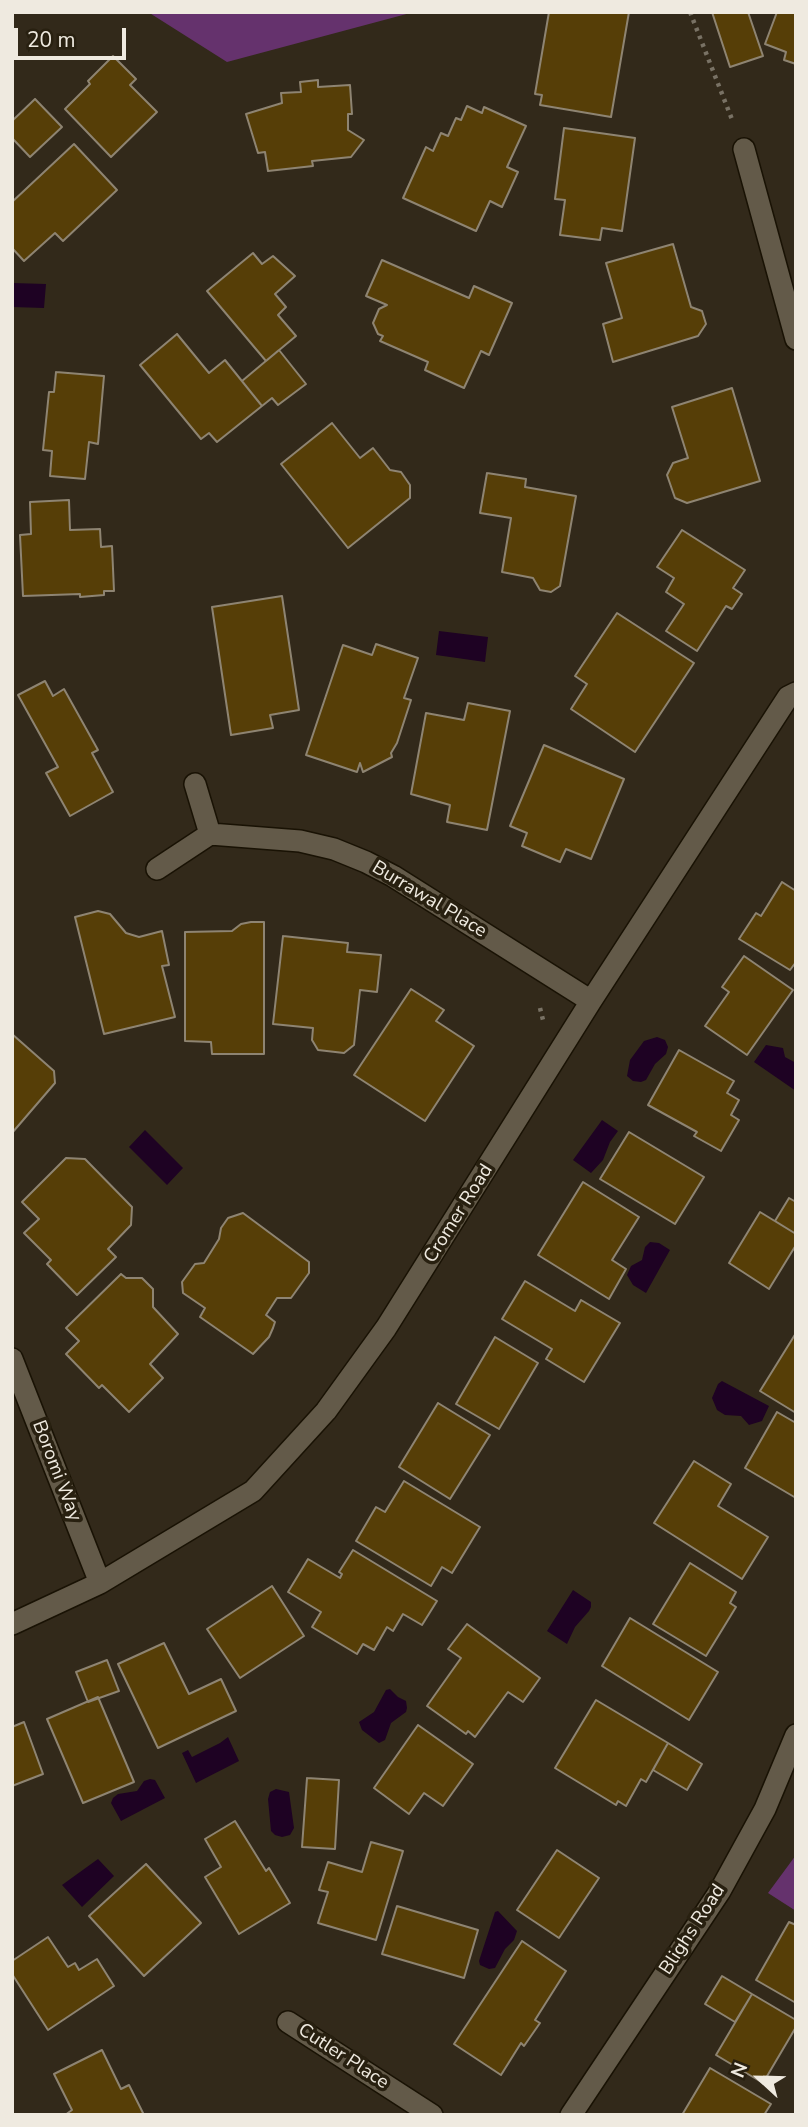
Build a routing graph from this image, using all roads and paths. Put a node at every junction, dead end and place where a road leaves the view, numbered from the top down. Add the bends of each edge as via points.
1 (690, 12) edge
2 (744, 149) joint
3 (796, 339) edge
4 (796, 693) edge
5 (195, 784) dead end
6 (210, 834) junction
7 (157, 869) dead end
8 (591, 1001) junction
9 (12, 1359) edge
10 (100, 1583) junction
11 (12, 1624) edge
12 (796, 1735) edge
13 (288, 2022) dead end
14 (432, 2115) edge
15 (571, 2115) edge

1 - 2 path
2 - 3 street
4 - 8 street, Cromer Road via 788,697
5 - 6 street
6 - 7 street
6 - 8 street, Burrawal Place via 300,841 366,862
8 - 10 street, Cromer Road via 387,1328 326,1411 253,1491
9 - 10 street, Boromi Way
10 - 11 street, Cromer Road
12 - 15 street, Blighs Road via 765,1809 720,1891
13 - 14 street, Cutler Place

